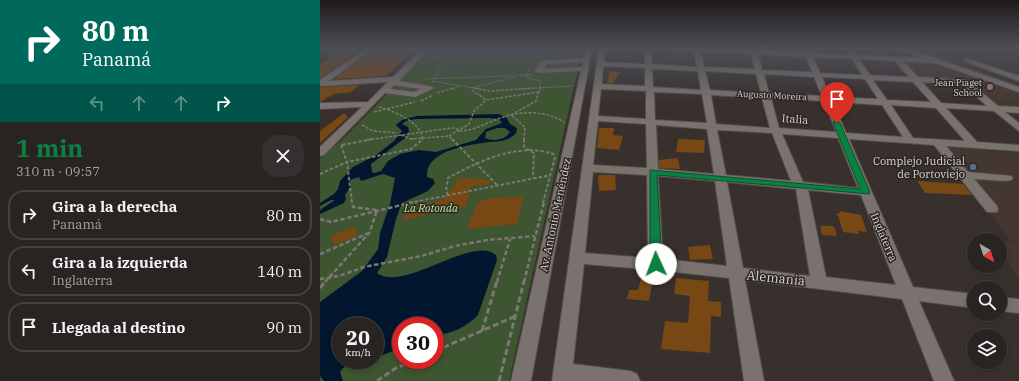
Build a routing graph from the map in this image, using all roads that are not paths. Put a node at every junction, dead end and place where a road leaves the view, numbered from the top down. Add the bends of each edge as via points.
1 (346, 66) edge
2 (411, 66) edge
3 (541, 66) edge
4 (555, 66) edge
5 (568, 66) edge
6 (586, 66) edge
7 (600, 66) edge
8 (644, 66) edge
9 (649, 66) junction
10 (758, 66) edge
11 (813, 66) edge
12 (859, 66) edge
13 (903, 66) edge
14 (951, 66) edge
15 (981, 66) edge
16 (702, 68) junction
17 (553, 71) junction
18 (759, 71) junction
19 (817, 74) junction
20 (866, 76) junction
21 (915, 79) junction
22 (1019, 80) edge
23 (394, 81) junction
24 (997, 82) junction
25 (320, 84) edge
26 (598, 86) junction
27 (650, 88) junction
28 (1019, 90) edge
29 (385, 91) junction
30 (706, 92) junction
31 (765, 95) junction
32 (827, 98) junction
33 (883, 102) junction
34 (939, 105) junction
35 (320, 106) edge
36 (373, 108) junction
37 (996, 108) junction
38 (1019, 110) edge
39 (594, 118) junction
40 (651, 122) junction
41 (712, 125) junction
42 (1019, 128) edge
43 (775, 130) junction
44 (842, 135) junction
45 (910, 140) junction
46 (937, 142) junction
47 (332, 144) edge
48 (973, 144) junction
49 (1019, 148) edge
50 (320, 153) edge
51 (588, 168) junction
52 (653, 172) junction
53 (965, 175) junction
54 (1007, 178) dead end
55 (721, 179) junction
56 (800, 186) junction
57 (866, 192) junction
58 (992, 209) dead end
59 (577, 258) junction
60 (656, 264) junction
61 (737, 274) junction
62 (819, 283) junction
63 (908, 293) junction
64 (967, 300) edge
65 (1007, 305) edge
66 (1019, 306) edge
67 (563, 376) edge
68 (521, 381) edge
69 (630, 381) edge
70 (754, 381) edge
71 (944, 381) edge

1 - 25 street
2 - 23 street
3 - 17 street via 539,71
4 - 17 street
5 - 17 street
6 - 68 street, Av. Antonio Menéndez
7 - 26 street, Av. Antonio Menéndez
8 - 9 street
9 - 16 street
9 - 27 street
10 - 18 street
11 - 19 street, Inglaterra
12 - 20 street
13 - 21 street
14 - 24 street
15 - 22 street
16 - 18 street
16 - 30 street
18 - 19 street
18 - 31 street
19 - 20 street
19 - 32 street, Inglaterra
20 - 21 street
20 - 33 street
21 - 34 street
21 - 37 street via 964,82
22 - 24 street
23 - 25 street
23 - 29 street
23 - 29 street via 430,88 415,95
24 - 28 street
26 - 27 street, Augusto Moreira
26 - 39 street, Av. Antonio Menéndez
27 - 30 street, Augusto Moreira
27 - 40 street
29 - 36 street
30 - 31 street, Augusto Moreira
30 - 41 street
31 - 32 street, Augusto Moreira
31 - 43 street
32 - 33 street, Augusto Moreira
32 - 44 street, Inglaterra
33 - 34 street, Augusto Moreira
33 - 45 street
34 - 37 street, Augusto Moreira
34 - 48 street
35 - 36 street
36 - 47 street
37 - 38 street, Augusto Moreira
37 - 42 street
39 - 40 street, Italia
39 - 51 street, Av. Antonio Menéndez
40 - 41 street, Italia
40 - 52 street
41 - 43 street, Italia
41 - 55 street
43 - 44 street, Italia
43 - 56 street
44 - 45 street, Italia
44 - 57 street, Inglaterra
45 - 46 street, Italia
46 - 48 street, Italia
46 - 53 street
47 - 50 street
48 - 49 street, Italia
51 - 52 street
51 - 59 street, Av. Antonio Menéndez
52 - 55 street
52 - 60 street
53 - 54 street
53 - 58 street
55 - 56 street
55 - 61 street
56 - 57 street
56 - 62 street
57 - 63 street, Inglaterra
59 - 60 street, Alemania
59 - 67 street, Av. Antonio Menéndez
60 - 61 street, Alemania
61 - 62 street, Alemania
61 - 70 street
62 - 63 street, Alemania
63 - 64 street, Alemania
63 - 71 street, Inglaterra
65 - 66 street
67 - 69 street

